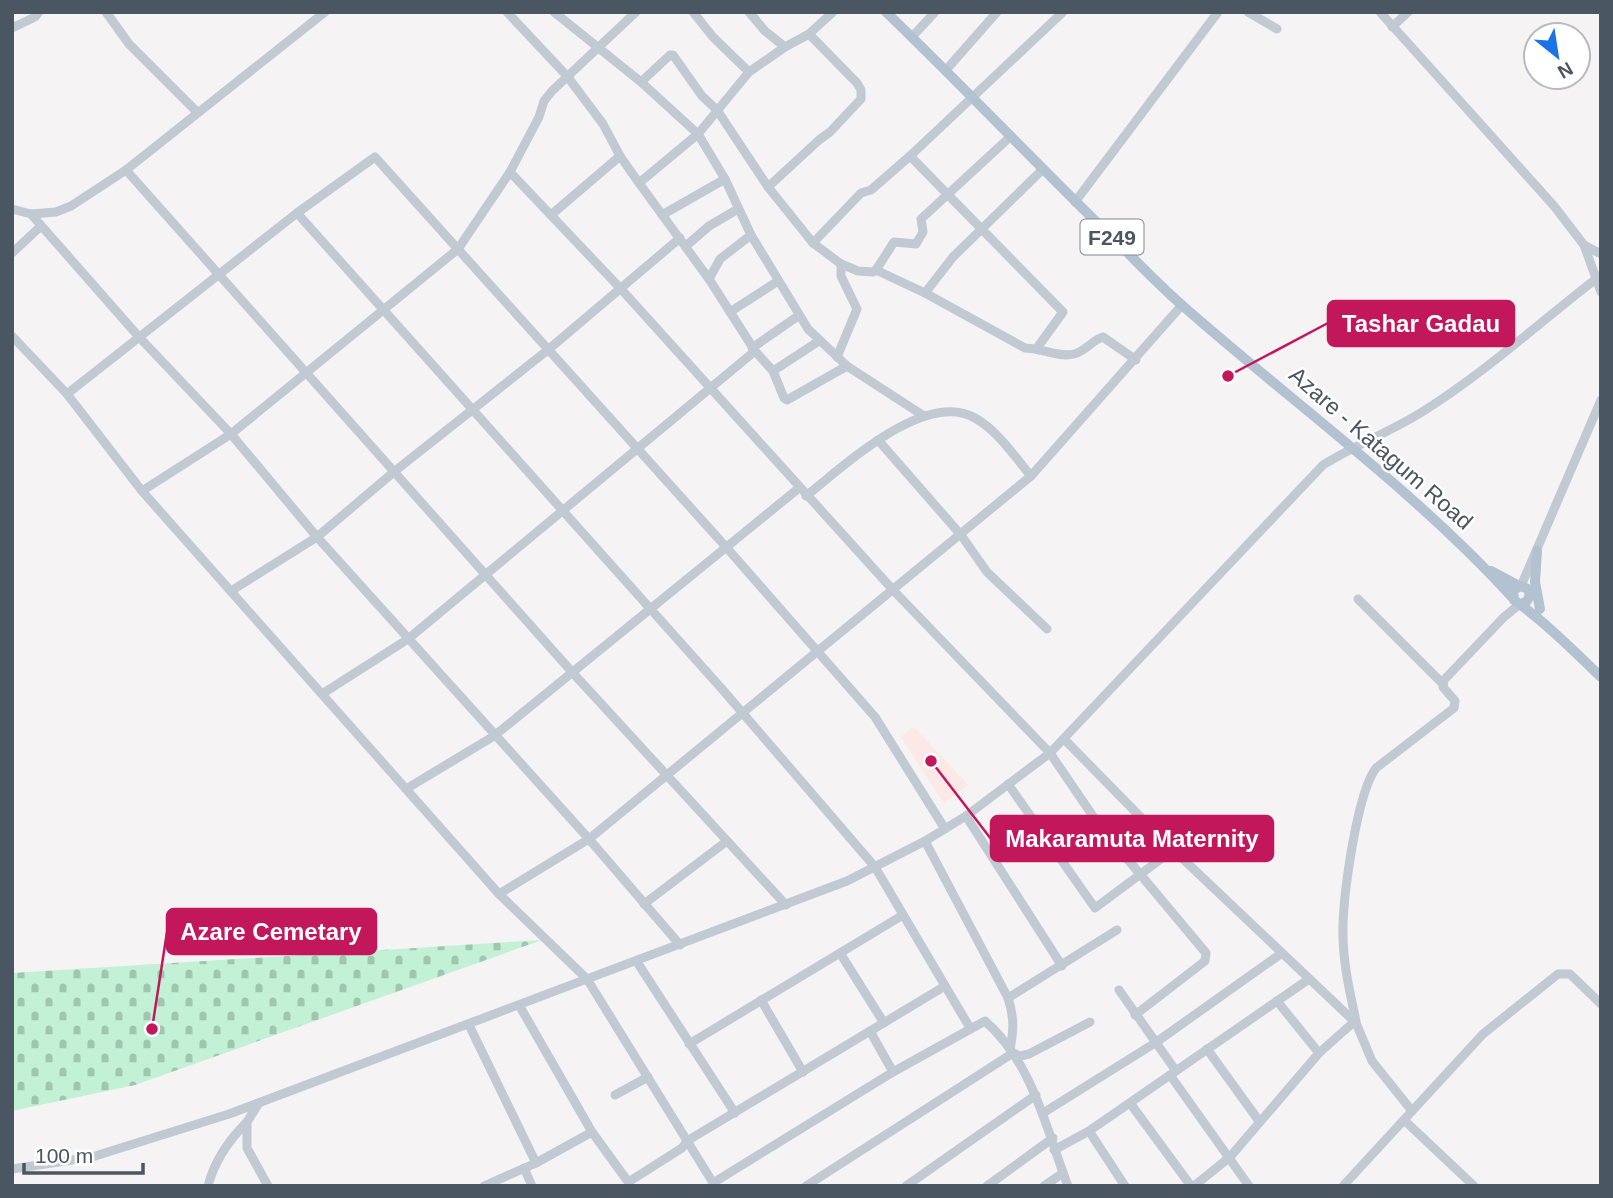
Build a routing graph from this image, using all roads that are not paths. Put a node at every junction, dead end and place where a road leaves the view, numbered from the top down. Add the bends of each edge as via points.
1 (39, 12) edge
2 (106, 12) edge
3 (305, 12) edge
4 (325, 12) edge
5 (507, 12) edge
6 (554, 12) edge
7 (636, 12) edge
8 (693, 12) edge
9 (749, 12) edge
10 (834, 12) edge
11 (886, 12) edge
12 (935, 12) edge
13 (996, 12) edge
14 (1063, 12) edge
15 (1248, 12) edge
16 (1380, 12) edge
17 (1408, 12) edge
18 (1216, 13) edge
19 (313, 21) junction
20 (1392, 27) junction
21 (12, 28) edge
22 (1277, 29) dead end
23 (809, 34) junction
24 (912, 37) junction
25 (598, 47) junction
26 (785, 47) junction
27 (946, 70) junction
28 (750, 72) junction
29 (567, 76) junction
30 (641, 82) junction
31 (973, 97) junction
32 (716, 110) junction
33 (197, 112) junction
34 (698, 134) junction
35 (1011, 136) junction
36 (620, 156) junction
37 (910, 156) junction
38 (125, 170) junction
39 (1042, 170) junction
40 (510, 172) junction
41 (725, 179) junction
42 (639, 183) junction
43 (768, 187) junction
44 (948, 195) junction
45 (1075, 202) junction
46 (12, 209) edge
47 (738, 209) junction
48 (297, 213) junction
49 (31, 215) junction
50 (551, 215) junction
51 (662, 215) junction
52 (41, 226) junction
53 (982, 229) junction
54 (751, 235) junction
55 (683, 242) junction
56 (813, 243) junction
57 (1584, 245) junction
58 (458, 248) junction
59 (12, 253) edge
60 (1601, 254) edge
61 (841, 264) junction
62 (876, 270) junction
63 (219, 275) junction
64 (1598, 277) edge
65 (709, 279) junction
66 (778, 281) junction
67 (621, 289) junction
68 (1601, 292) edge
69 (925, 293) junction
70 (1182, 305) junction
71 (384, 312) junction
72 (730, 312) junction
73 (798, 316) junction
74 (12, 336) edge
75 (139, 337) junction
76 (820, 341) junction
77 (1037, 348) junction
78 (549, 349) junction
79 (754, 350) junction
80 (837, 357) junction
81 (1136, 360) junction
82 (847, 366) junction
83 (773, 370) junction
84 (307, 374) junction
85 (709, 387) junction
86 (67, 394) junction
87 (1601, 400) edge
88 (473, 412) junction
89 (924, 416) junction
90 (231, 435) junction
91 (878, 440) junction
92 (1352, 447) junction
93 (637, 448) junction
94 (395, 471) junction
95 (1031, 476) junction
96 (799, 488) junction
97 (142, 491) junction
98 (806, 496) junction
99 (561, 511) junction
100 (961, 534) junction
101 (317, 537) junction
102 (726, 547) junction
103 (1537, 551) junction
104 (1484, 568) junction
105 (485, 574) junction
106 (1520, 586) junction
107 (893, 590) junction
108 (231, 591) junction
109 (1358, 599) dead end
110 (1519, 600) junction
111 (1541, 609) junction
112 (649, 610) junction
113 (1047, 629) dead end
114 (1555, 633) junction
115 (408, 639) junction
116 (818, 652) junction
117 (572, 672) junction
118 (1601, 677) edge
119 (1442, 683) junction
120 (322, 694) junction
121 (743, 713) junction
122 (494, 736) junction
123 (1064, 739) junction
124 (1050, 753) junction
125 (667, 775) junction
126 (1008, 784) junction
127 (407, 789) junction
128 (966, 816) junction
129 (945, 829) junction
130 (589, 839) junction
131 (727, 841) junction
132 (925, 841) junction
133 (1173, 850) junction
134 (875, 867) junction
135 (1139, 874) junction
136 (499, 894) junction
137 (644, 904) junction
138 (786, 905) junction
139 (903, 915) junction
140 (1118, 930) dead end
141 (680, 946) junction
142 (840, 953) junction
143 (1282, 953) junction
144 (636, 962) junction
145 (1062, 965) junction
146 (587, 979) junction
147 (1309, 979) junction
148 (945, 986) junction
149 (1119, 990) dead end
150 (1008, 998) junction
151 (761, 1000) junction
152 (1277, 1002) junction
153 (1601, 1004) edge
154 (519, 1005) junction
155 (1135, 1015) junction
156 (1090, 1022) dead end
157 (1356, 1022) junction
158 (884, 1023) junction
159 (469, 1025) junction
160 (970, 1028) junction
161 (870, 1031) junction
162 (1155, 1043) junction
163 (689, 1044) junction
164 (1207, 1049) junction
165 (1011, 1051) junction
166 (1319, 1053) junction
167 (803, 1072) junction
168 (893, 1072) junction
169 (1173, 1073) junction
170 (648, 1077) junction
171 (615, 1095) dead end
172 (1036, 1095) junction
173 (259, 1103) junction
174 (1130, 1103) junction
175 (1412, 1111) junction
176 (735, 1113) junction
177 (1043, 1113) junction
178 (1404, 1120) junction
179 (1259, 1121) junction
180 (247, 1122) junction
181 (1089, 1131) junction
182 (592, 1132) junction
183 (1053, 1138) junction
184 (687, 1141) junction
185 (1054, 1150) junction
186 (1230, 1157) junction
187 (536, 1163) junction
188 (524, 1168) junction
189 (12, 1169) edge
190 (1063, 1173) junction
191 (629, 1184) edge
192 (714, 1184) edge
193 (208, 1186) edge
194 (268, 1186) edge
195 (484, 1186) edge
196 (533, 1186) edge
197 (806, 1186) edge
198 (906, 1186) edge
199 (986, 1186) edge
200 (1044, 1186) edge
201 (1068, 1186) edge
202 (1125, 1186) edge
203 (1193, 1186) edge
204 (1249, 1186) edge
205 (1343, 1186) edge
206 (1474, 1186) edge

1 - 21 street
2 - 33 street via 130,44
3 - 19 street
4 - 19 street
5 - 29 street
6 - 25 street
7 - 25 street
8 - 28 street
9 - 26 street
10 - 23 street
11 - 24 main road, Azare - Katagum Road / F249
12 - 24 street
13 - 27 street
14 - 31 street
15 - 22 street
16 - 20 street
17 - 20 street
18 - 45 street
19 - 33 street
20 - 57 street via 1508,152
23 - 26 street
23 - 43 street via 857,83 861,99
24 - 27 main road, Azare - Katagum Road / F249
25 - 29 street
25 - 30 street
26 - 28 street
27 - 31 main road, Azare - Katagum Road / F249
28 - 32 street
29 - 36 street via 603,124
29 - 40 street via 544,101
30 - 32 street via 673,55
30 - 34 street
31 - 35 main road, Azare - Katagum Road / F249
31 - 37 street
32 - 34 street
32 - 43 street
33 - 38 street
34 - 41 street
34 - 42 street
35 - 39 main road, Azare - Katagum Road / F249
35 - 44 street
36 - 42 street
36 - 50 street
37 - 44 street
37 - 56 street via 862,194
38 - 49 street via 71,206
38 - 63 street
39 - 45 main road, Azare - Katagum Road / F249
39 - 53 street
40 - 50 street
40 - 58 street
41 - 47 street
41 - 51 street
42 - 51 street
43 - 56 street
44 - 53 street
44 - 62 street via 921,219 923,232 916,244 894,242
45 - 70 main road, Azare - Katagum Road / F249
46 - 49 street
47 - 54 street
47 - 55 street
48 - 58 street via 375,157
48 - 63 street
48 - 71 street
49 - 52 street
50 - 67 street
51 - 55 street
52 - 59 street
52 - 75 street
53 - 69 street
53 - 77 street via 1063,312
54 - 65 street via 720,259
54 - 66 street
55 - 65 street
55 - 67 street
56 - 61 street
57 - 60 street
57 - 64 street
58 - 71 street
58 - 78 street
61 - 62 street via 867,273
61 - 80 street via 841,276 858,309
62 - 69 street
63 - 75 street
63 - 84 street
64 - 68 street
64 - 92 street via 1450,393 1405,422
65 - 72 street
66 - 72 street
66 - 73 street
67 - 78 street
67 - 85 street
69 - 77 street via 1025,348
70 - 81 street
70 - 92 main road, Azare - Katagum Road / F249
71 - 84 street
71 - 88 street
72 - 79 street
73 - 76 street
73 - 79 street
74 - 86 street
75 - 86 street
75 - 90 street
76 - 80 street
76 - 83 street
77 - 81 street via 1072,355 1103,337
78 - 88 street
78 - 93 street
79 - 83 street
79 - 85 street
80 - 82 street
81 - 95 street
82 - 83 street via 788,400
82 - 89 street
84 - 90 street
84 - 94 street
85 - 93 street
85 - 96 street
86 - 97 street
87 - 103 street
88 - 94 street
88 - 99 street
89 - 91 street
89 - 95 street via 954,412 973,416 992,430
90 - 97 street
90 - 101 street
91 - 98 street
91 - 100 street
92 - 104 main road, Azare - Katagum Road / F249
92 - 123 street via 1312,476
93 - 99 street
93 - 102 street
94 - 101 street
94 - 105 street
95 - 100 street
96 - 98 street
96 - 102 street
97 - 108 street
98 - 107 street
99 - 105 street
99 - 112 street
100 - 107 street
100 - 113 street via 987,572
101 - 108 street
101 - 115 street
102 - 112 street
102 - 116 street
103 - 106 street
103 - 111 main road via 1535,582
104 - 106 main road, Azare - Katagum Road / F249
104 - 110 main road, Azare - Katagum Road / F249
105 - 115 street
105 - 117 street
106 - 110 main road, Azare - Katagum Road / F249 via 1528,589
107 - 116 street
107 - 124 street
108 - 120 street
109 - 119 street
110 - 111 main road, Azare - Katagum Road / F249
110 - 114 main road, Azare - Katagum Road / F249
110 - 119 street
111 - 114 main road, Azare - Katagum Road / F249
112 - 117 street
112 - 121 street
114 - 118 main road, Azare - Katagum Road / F249
115 - 120 street
115 - 122 street
116 - 121 street
116 - 129 street via 875,717
117 - 122 street
117 - 125 street
119 - 157 street via 1455,701 1454,708 1376,768 1368,778 1360,808 1343,925 1346,975
120 - 127 street
121 - 125 street
121 - 134 street
122 - 127 street
122 - 130 street
123 - 124 street
123 - 133 street
124 - 126 street
124 - 135 street
125 - 130 street
125 - 131 street
126 - 128 street
126 - 135 street via 1095,908
127 - 136 street
128 - 129 street
128 - 145 street
129 - 132 street
130 - 136 street
130 - 137 street
131 - 137 street
131 - 138 street
132 - 134 street
132 - 150 street
133 - 135 street
133 - 143 street
134 - 138 street
134 - 139 street
135 - 155 street via 1207,957
136 - 146 street
137 - 141 street
138 - 141 street
139 - 142 street
139 - 148 street
140 - 145 street
141 - 144 street
142 - 151 street
142 - 158 street
143 - 147 street
143 - 162 street
144 - 146 street
144 - 163 street
145 - 150 street
146 - 154 street
146 - 170 street
147 - 152 street
147 - 157 street
148 - 158 street
148 - 160 street
149 - 155 street
150 - 165 street via 1014,1029
151 - 163 street
151 - 167 street
152 - 164 street
152 - 166 street
153 - 175 street via 1570,974 1558,974 1483,1034
154 - 159 street
154 - 182 street
155 - 162 street
156 - 165 street via 1029,1054
157 - 166 street
157 - 175 street via 1372,1061
158 - 161 street
159 - 173 street
159 - 187 street
160 - 165 street via 987,1022
160 - 168 street
161 - 167 street
161 - 168 street
162 - 169 street
162 - 177 street
163 - 176 street
164 - 169 street
164 - 179 street
165 - 172 street
165 - 197 street
166 - 179 street
167 - 176 street
168 - 192 street
169 - 174 street
169 - 186 street
170 - 171 street
170 - 184 street
172 - 177 street
172 - 198 street
173 - 180 street
173 - 189 street via 92,1157
174 - 181 street
174 - 203 street
175 - 178 street
176 - 184 street
177 - 183 street
178 - 205 street
178 - 206 street
179 - 186 street
180 - 193 street via 233,1136
180 - 194 street via 247,1148
181 - 185 street
181 - 202 street
182 - 187 street
182 - 191 street
183 - 185 street
183 - 199 street
184 - 191 street
184 - 192 street
185 - 190 street
186 - 203 street
186 - 204 street
187 - 188 street
188 - 195 street
188 - 196 street
190 - 200 street
190 - 201 street

